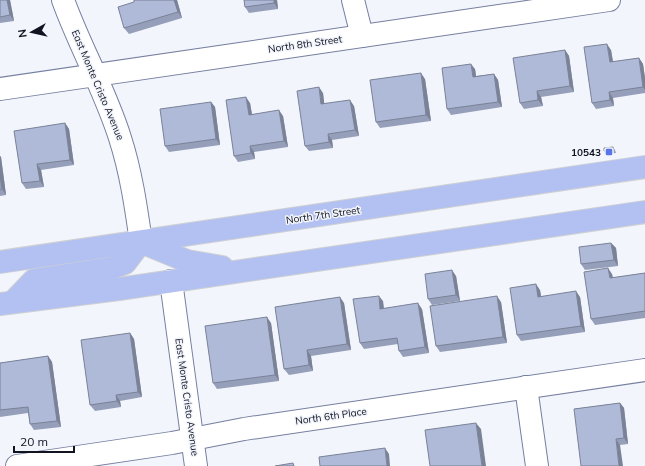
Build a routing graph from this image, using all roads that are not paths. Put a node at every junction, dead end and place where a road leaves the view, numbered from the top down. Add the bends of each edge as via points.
1 (63, 0) edge
2 (353, 0) edge
3 (609, 0) edge
4 (362, 36) junction
5 (94, 74) junction
6 (0, 89) edge
7 (645, 167) edge
8 (645, 212) edge
9 (142, 242) junction
10 (0, 262) edge
11 (248, 270) junction
12 (171, 281) junction
13 (6, 303) edge
14 (645, 370) edge
15 (526, 387) junction
16 (192, 439) junction
17 (17, 466) edge
18 (196, 466) edge
19 (537, 466) edge

1 - 5 street, East Monte Cristo Avenue
2 - 4 street
3 - 4 street, North 8th Street
4 - 5 street, North 8th Street
5 - 6 street, North 8th Street
5 - 9 street, East Monte Cristo Avenue via 120,137 132,178
7 - 9 main road, North 7th Street
8 - 11 main road
9 - 10 main road, North 7th Street
9 - 11 main road via 187,261
9 - 13 main road via 125,263 112,268 34,280
11 - 12 main road
12 - 13 main road
12 - 16 street, East Monte Cristo Avenue
14 - 15 street, North 6th Place
15 - 16 street, North 6th Place
15 - 19 street
16 - 17 street, North 6th Place
16 - 18 street, East Monte Cristo Avenue

